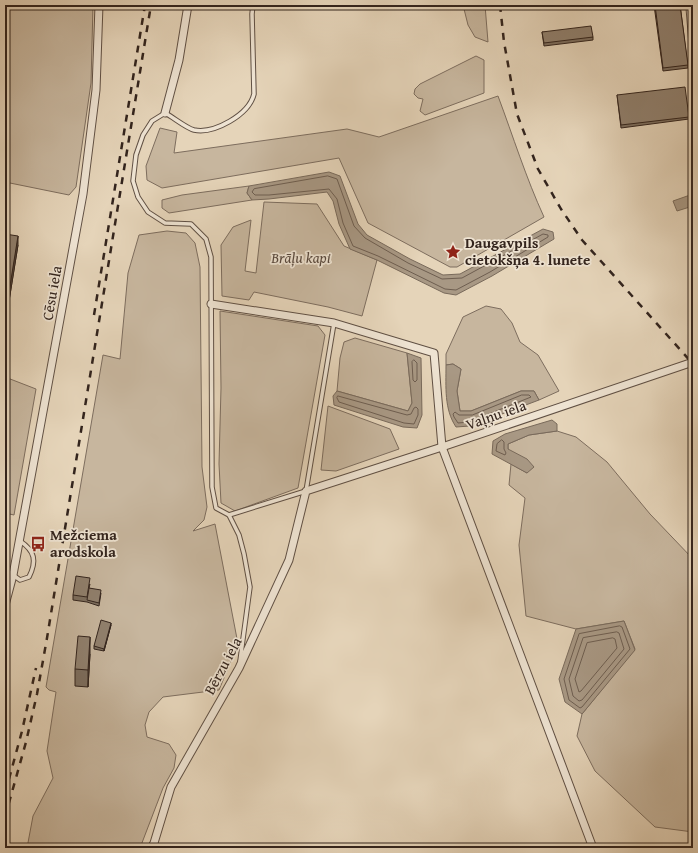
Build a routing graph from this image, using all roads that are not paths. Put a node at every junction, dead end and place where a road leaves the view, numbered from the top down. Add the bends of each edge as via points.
1 (99, 5) edge
2 (188, 5) edge
3 (253, 5) edge
4 (688, 5) edge
5 (693, 57) edge
6 (693, 66) edge
7 (165, 112) junction
8 (211, 304) junction
9 (334, 324) junction
10 (693, 362) edge
11 (442, 447) junction
12 (306, 491) junction
13 (229, 515) junction
14 (20, 541) junction
15 (14, 574) junction
16 (5, 577) edge
17 (5, 605) edge
18 (239, 668) junction
19 (151, 848) edge
20 (593, 848) edge

1 - 14 street, Cēsu iela via 96,90 83,194
2 - 7 street via 179,60
3 - 7 lane via 254,94 250,105 230,122 202,131 192,130
4 - 5 lane
5 - 6 lane
7 - 8 lane via 152,121 143,135 136,155 133,181 138,197 148,212 165,223 190,224 206,239 211,257
8 - 9 street
8 - 13 lane via 212,487 216,508
9 - 11 street via 434,353
9 - 12 lane
10 - 11 street, Vaļņu iela
11 - 12 street, Vaļņu iela
11 - 20 street
12 - 13 lane
12 - 18 street, Bērzu iela via 289,560
13 - 18 lane via 240,542 250,587
14 - 15 street, Cēsu iela
14 - 15 lane via 29,548 34,558 34,567 29,577 20,580
15 - 16 street
15 - 17 street, Cēsu iela
18 - 19 street, Bērzu iela via 171,787

